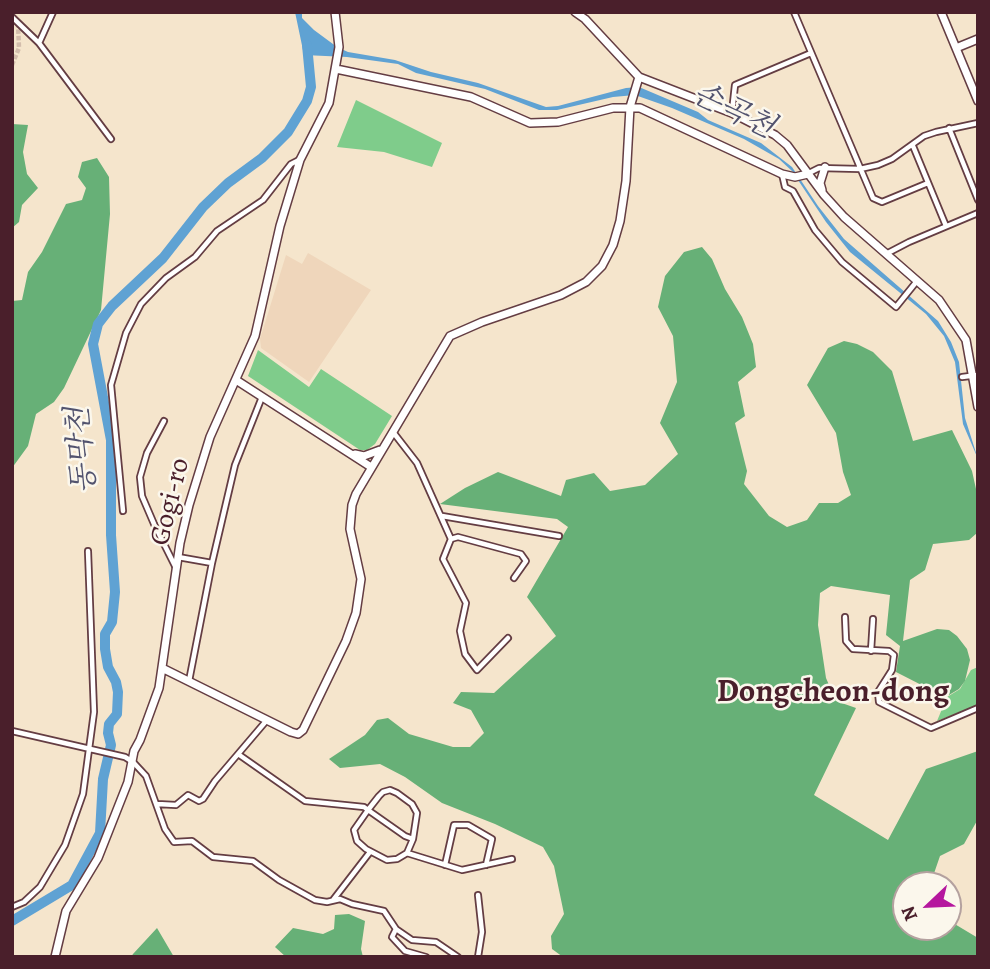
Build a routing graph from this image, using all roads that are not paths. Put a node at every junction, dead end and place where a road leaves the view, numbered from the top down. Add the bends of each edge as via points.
1 (53, 12) edge
2 (794, 12) edge
3 (941, 12) edge
4 (580, 13) edge
5 (336, 16) edge
6 (12, 17) edge
7 (978, 39) edge
8 (39, 43) junction
9 (956, 48) junction
10 (811, 53) junction
11 (336, 69) junction
12 (638, 80) junction
13 (978, 101) edge
14 (630, 107) junction
15 (732, 113) junction
16 (978, 123) edge
17 (949, 128) junction
18 (111, 139) dead end
19 (913, 146) junction
20 (300, 160) junction
21 (825, 167) junction
22 (860, 169) junction
23 (808, 174) junction
24 (785, 175) junction
25 (928, 183) junction
26 (824, 195) junction
27 (978, 200) edge
28 (977, 214) edge
29 (946, 226) junction
30 (886, 254) junction
31 (917, 281) junction
32 (975, 375) edge
33 (962, 377) dead end
34 (236, 380) junction
35 (262, 397) junction
36 (978, 407) edge
37 (164, 421) dead end
38 (393, 431) junction
39 (381, 449) junction
40 (351, 453) junction
41 (371, 467) junction
42 (123, 511) dead end
43 (441, 515) junction
44 (559, 536) dead end
45 (451, 539) junction
46 (88, 551) dead end
47 (178, 557) junction
48 (212, 563) junction
49 (177, 569) junction
50 (514, 579) dead end
51 (845, 617) dead end
52 (873, 619) dead end
53 (508, 638) dead end
54 (871, 651) junction
55 (164, 669) junction
56 (189, 681) junction
57 (978, 708) edge
58 (267, 720) junction
59 (12, 731) edge
60 (88, 750) junction
61 (238, 754) junction
62 (132, 762) junction
63 (157, 804) junction
64 (368, 810) junction
65 (413, 839) junction
66 (370, 852) junction
67 (407, 853) junction
68 (512, 859) dead end
69 (445, 865) junction
70 (486, 865) junction
71 (478, 895) dead end
72 (332, 901) junction
73 (12, 907) edge
74 (396, 929) junction
75 (55, 957) edge
76 (426, 957) edge
77 (458, 957) edge
78 (478, 957) edge

1 - 8 street
2 - 10 street
3 - 9 street
4 - 12 street
5 - 11 street, Gogi-ro
6 - 8 street
7 - 9 street
8 - 18 street
9 - 13 street
10 - 15 street via 735,85
10 - 22 street
11 - 14 street via 471,97 530,123
11 - 20 street, Gogi-ro via 329,103
12 - 14 street
12 - 15 street
14 - 24 street
14 - 38 street via 620,221 602,266 573,290 450,336
15 - 23 street via 780,138
16 - 17 street
17 - 19 street via 924,136
17 - 27 street
19 - 22 street via 892,159
19 - 25 street
20 - 34 street, Gogi-ro via 254,336
20 - 42 street via 291,164 263,200 217,231 195,257 166,278 141,304 126,333 111,385
21 - 22 street
21 - 23 street
21 - 26 street via 820,183
22 - 25 street via 873,198 882,202
23 - 24 street
23 - 26 street
24 - 31 street via 785,187 793,191 815,230 842,262 896,307
25 - 29 street
26 - 30 street
28 - 29 street
29 - 30 street
30 - 31 street
31 - 32 street via 939,300 966,340
32 - 33 street
32 - 36 street
34 - 35 street
34 - 47 street, Gogi-ro via 196,479
35 - 40 street
35 - 48 street via 234,465
37 - 49 street via 140,477 146,505
38 - 39 street
38 - 43 street via 417,463
39 - 40 street via 364,456
39 - 41 street
40 - 41 street
41 - 58 street via 356,494 351,517 360,579 356,614 346,641 303,730 298,734
43 - 44 street
43 - 45 street
45 - 50 street via 522,554 526,561
45 - 53 street via 443,559 466,603 461,635 477,670
46 - 60 street via 94,712
47 - 48 street
47 - 49 street, Gogi-ro
48 - 56 street
49 - 55 street, Gogi-ro
51 - 54 street via 849,645 856,651
52 - 54 street
54 - 57 street via 894,655 878,702 931,728
55 - 56 street
55 - 62 street, Gogi-ro
56 - 58 street
58 - 61 street
59 - 60 street
60 - 62 street
60 - 73 street via 83,793 65,845 40,887
61 - 63 street via 203,799 188,795 176,805
61 - 64 street via 305,801 352,804
62 - 63 street via 146,776
62 - 75 street, Gogi-ro via 98,858 66,911
63 - 72 street via 174,842 192,841 213,857 253,861 315,900
64 - 65 street
64 - 65 street via 383,792 397,793 417,813
64 - 66 street via 354,830 357,841
65 - 67 street
66 - 67 street via 387,860
66 - 72 street
67 - 69 street
68 - 70 street
69 - 70 street via 462,870
69 - 70 street via 454,825 468,825 492,839
71 - 78 street via 482,933
72 - 74 street via 341,899 384,911
74 - 76 street via 392,937 405,951
74 - 77 street via 412,940 436,942

